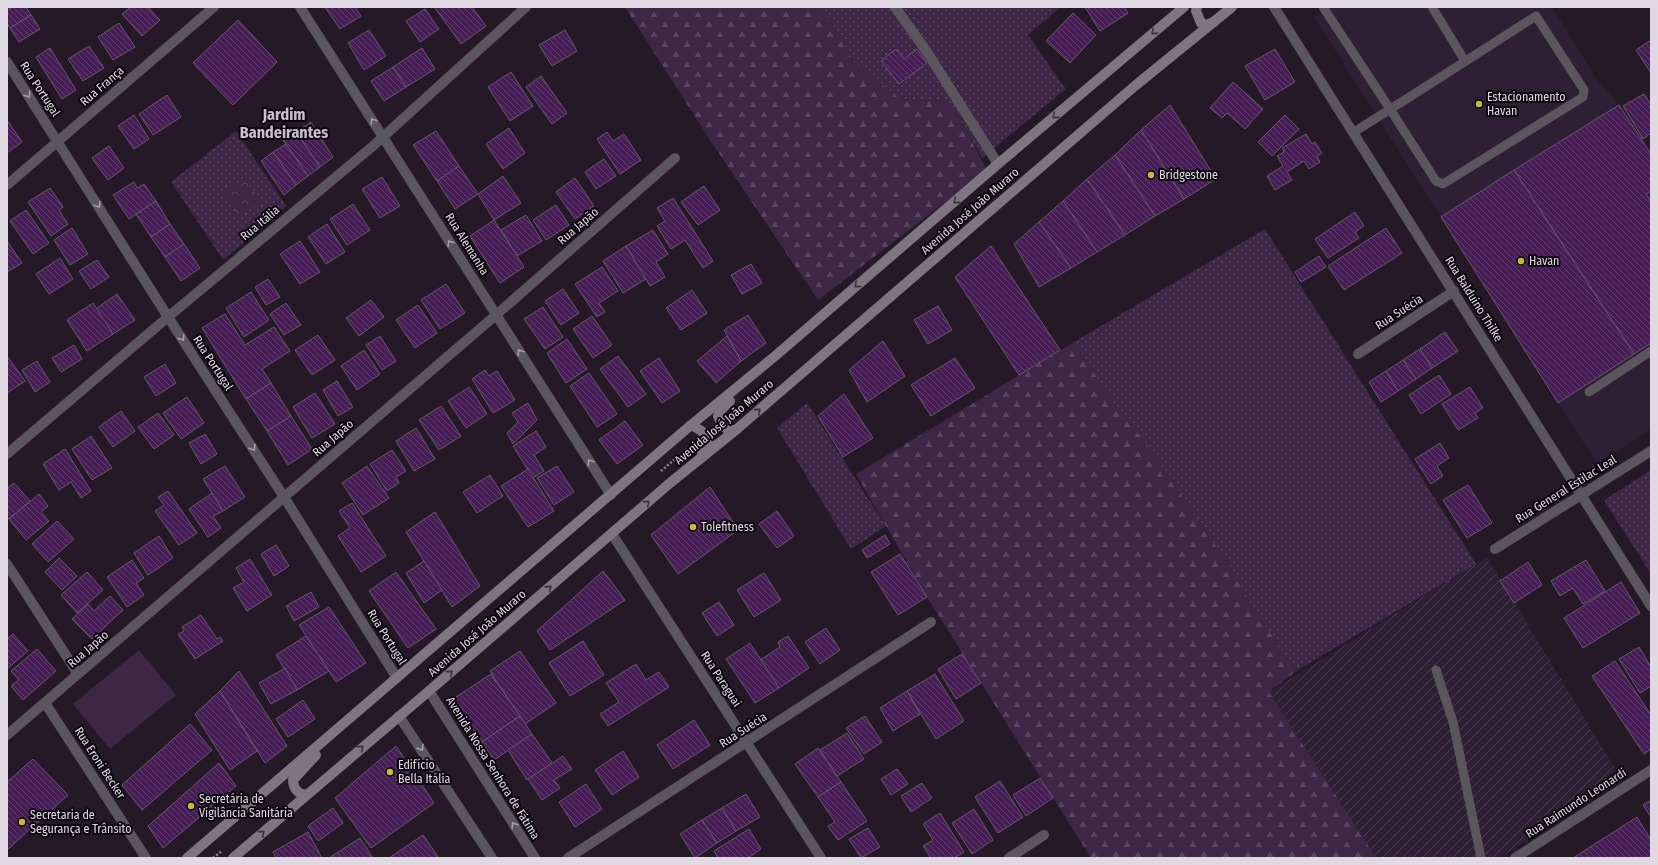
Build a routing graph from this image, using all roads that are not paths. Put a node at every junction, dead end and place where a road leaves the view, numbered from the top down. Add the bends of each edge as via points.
1 (214, 7) edge
2 (300, 7) edge
3 (526, 7) edge
4 (896, 7) edge
5 (1184, 7) edge
6 (1197, 7) edge
7 (1232, 7) edge
8 (1274, 7) edge
9 (1324, 7) edge
10 (1432, 7) edge
11 (1214, 22) junction
12 (1465, 61) junction
13 (7, 62) edge
14 (1390, 109) junction
15 (1354, 132) junction
16 (383, 136) junction
17 (58, 141) junction
18 (675, 158) dead end
19 (998, 164) junction
20 (7, 185) edge
21 (1454, 291) junction
22 (496, 315) junction
23 (168, 317) junction
24 (1651, 351) edge
25 (1358, 354) dead end
26 (774, 357) junction
27 (1589, 392) dead end
28 (691, 425) junction
29 (737, 429) junction
30 (1651, 450) edge
31 (7, 454) edge
32 (670, 483) junction
33 (611, 495) junction
34 (1582, 496) junction
35 (284, 497) junction
36 (612, 534) junction
37 (1495, 548) dead end
38 (7, 564) edge
39 (1651, 606) edge
40 (931, 622) dead end
41 (1436, 670) dead end
42 (78, 674) junction
43 (397, 678) junction
44 (429, 691) junction
45 (374, 698) junction
46 (45, 703) junction
47 (399, 716) junction
48 (7, 735) edge
49 (746, 743) junction
50 (1651, 770) edge
51 (306, 795) junction
52 (1044, 835) dead end
53 (146, 858) edge
54 (187, 858) edge
55 (233, 858) edge
56 (492, 858) edge
57 (535, 858) edge
58 (568, 858) edge
59 (821, 858) edge
60 (1009, 858) edge
61 (1481, 858) edge
62 (1516, 858) edge

1 - 17 street, Rua França
16 -> 2 street, Rua Alemanha
3 - 16 street, Rua Itália
4 - 19 street
5 -> 19 main road, Avenida José João Muraro
6 - 11 main road via 1201,23
7 - 11 main road, Avenida José João Muraro
8 - 15 street, Rua Balduino Thilke
9 - 14 lane
10 - 12 lane
29 -> 11 main road, Avenida José João Muraro via 1136,85
12 - 14 lane
12 - 14 lane via 1536,16 1584,90 1584,94 1443,184 1436,181
13 -> 17 street, Rua Portugal
14 - 15 lane
15 - 21 street, Rua Balduino Thilke
22 -> 16 street, Rua Alemanha
16 - 23 street, Rua Itália
17 - 20 street, Rua França
17 -> 23 street, Rua Portugal
18 - 22 street, Rua Japão
19 -> 26 main road, Avenida José João Muraro
21 - 25 street, Rua Suécia
21 - 34 street, Rua Balduino Thilke
33 -> 22 street, Rua Alemanha
22 - 35 street, Rua Japão
23 - 31 street, Rua Itália
23 -> 35 street, Rua Portugal
24 - 27 lane
26 - 28 main road, Avenida José João Muraro
26 - 29 main road via 721,410 718,416 722,425 729,431
28 - 32 main road via 706,434 710,444
28 - 33 main road, Avenida José João Muraro
29 - 32 main road, Avenida José João Muraro
30 - 34 street, Rua General Estilac Leal
36 -> 32 main road, Avenida José João Muraro
33 - 43 main road, Avenida José João Muraro
34 - 37 street, Rua General Estilac Leal
34 - 39 street, Rua Balduino Thilke
35 - 42 street, Rua Japão
35 - 43 street, Rua Portugal
44 -> 36 main road, Avenida José João Muraro
36 - 49 street, Rua Paraguai
38 - 42 street
40 - 49 street, Rua Suécia
41 - 61 lane via 1453,722
42 - 46 street, Rua Japão
43 - 45 main road, Avenida José João Muraro
44 - 47 main road, Avenida José João Muraro
57 -> 44 street, Avenida Nossa Senhora de Fátima
45 - 51 main road via 293,780 293,785 300,794
45 - 54 main road, Avenida José João Muraro
46 - 48 street, Rua Japão
46 - 53 street, Rua Eroni Becker
51 -> 47 main road, Avenida José João Muraro
47 -> 56 street
49 - 58 street, Rua Suécia
49 - 59 street, Rua Paraguai
50 - 62 street, Rua Raimundo Leonardi
55 -> 51 main road, Avenida José João Muraro
52 - 60 street

